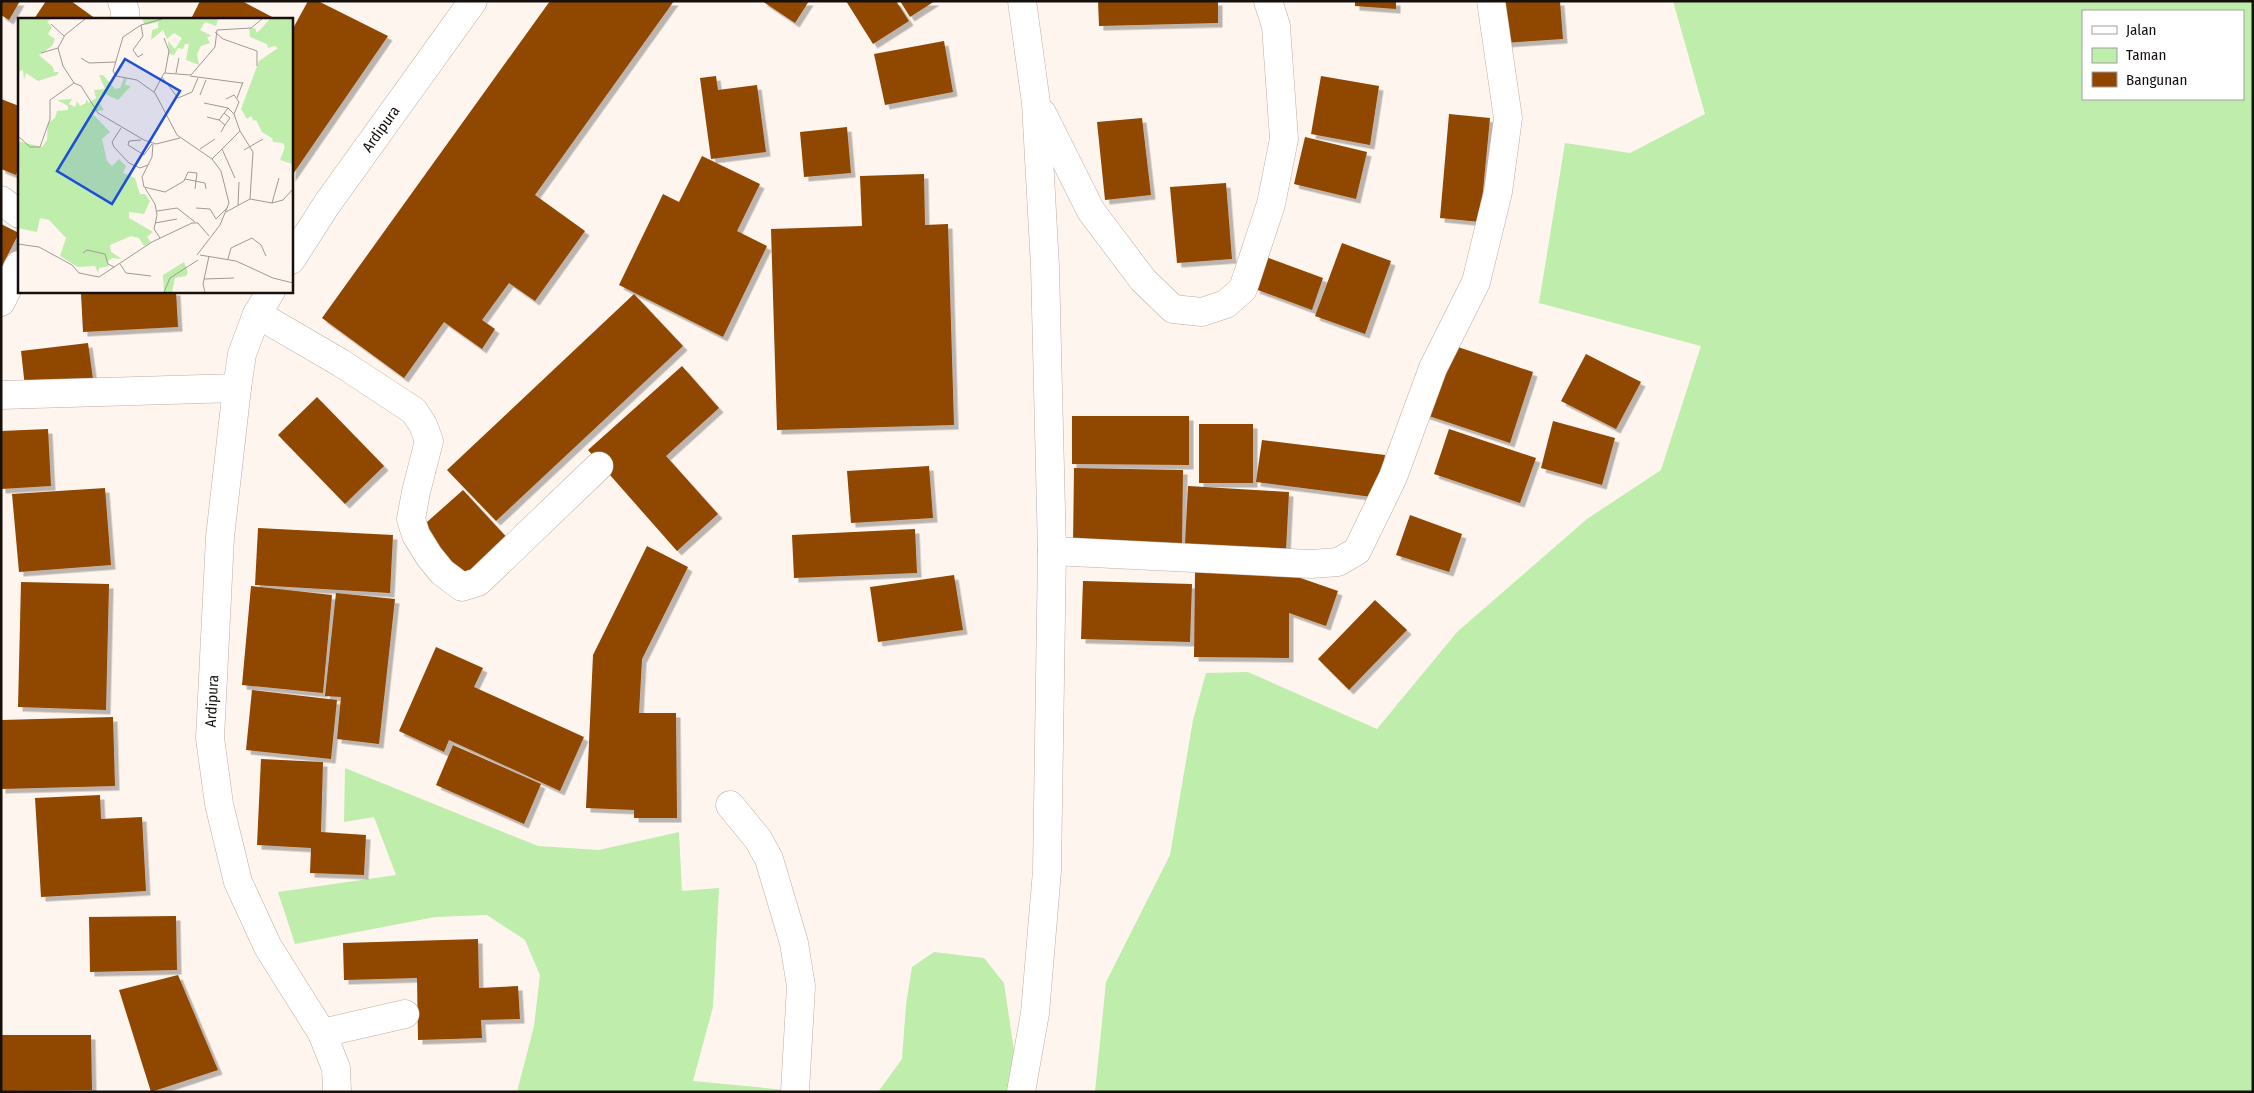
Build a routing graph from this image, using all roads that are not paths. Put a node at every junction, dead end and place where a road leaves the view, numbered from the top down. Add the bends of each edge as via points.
1 (122, 1) edge
2 (473, 1) edge
3 (1022, 1) edge
4 (1268, 1) edge
5 (1491, 1) edge
6 (125, 18) edge
7 (1036, 103) junction
8 (1, 200) edge
9 (18, 213) edge
10 (292, 258) edge
11 (18, 267) edge
12 (1, 302) edge
13 (264, 302) edge
14 (237, 388) junction
15 (1, 395) edge
16 (599, 466) dead end
17 (1052, 551) junction
18 (730, 805) dead end
19 (405, 1014) dead end
20 (322, 1033) junction
21 (337, 1092) edge
22 (795, 1092) edge
23 (1021, 1092) edge

1 - 6 street
2 - 10 street, Ardipura via 327,204
3 - 7 street
4 - 7 street via 1276,26 1284,139 1271,204 1242,289 1226,304 1202,312 1173,309 1143,280 1092,211
5 - 17 street via 1508,118 1498,192 1476,282 1433,368 1393,477 1357,550 1338,562 1311,564
7 - 17 street via 1045,267
8 - 9 street
11 - 12 street
13 - 14 street, Ardipura via 242,354
13 - 16 street via 341,363 414,412 429,441 412,519 416,535 442,572 462,587 478,582
14 - 15 street
14 - 20 street, Ardipura via 220,538 210,738 219,804 238,882 268,947
17 - 23 street via 1047,871 1035,1013
18 - 22 street via 758,839 768,859 794,943 801,986
19 - 20 street
20 - 21 street, Ardipura via 336,1068

